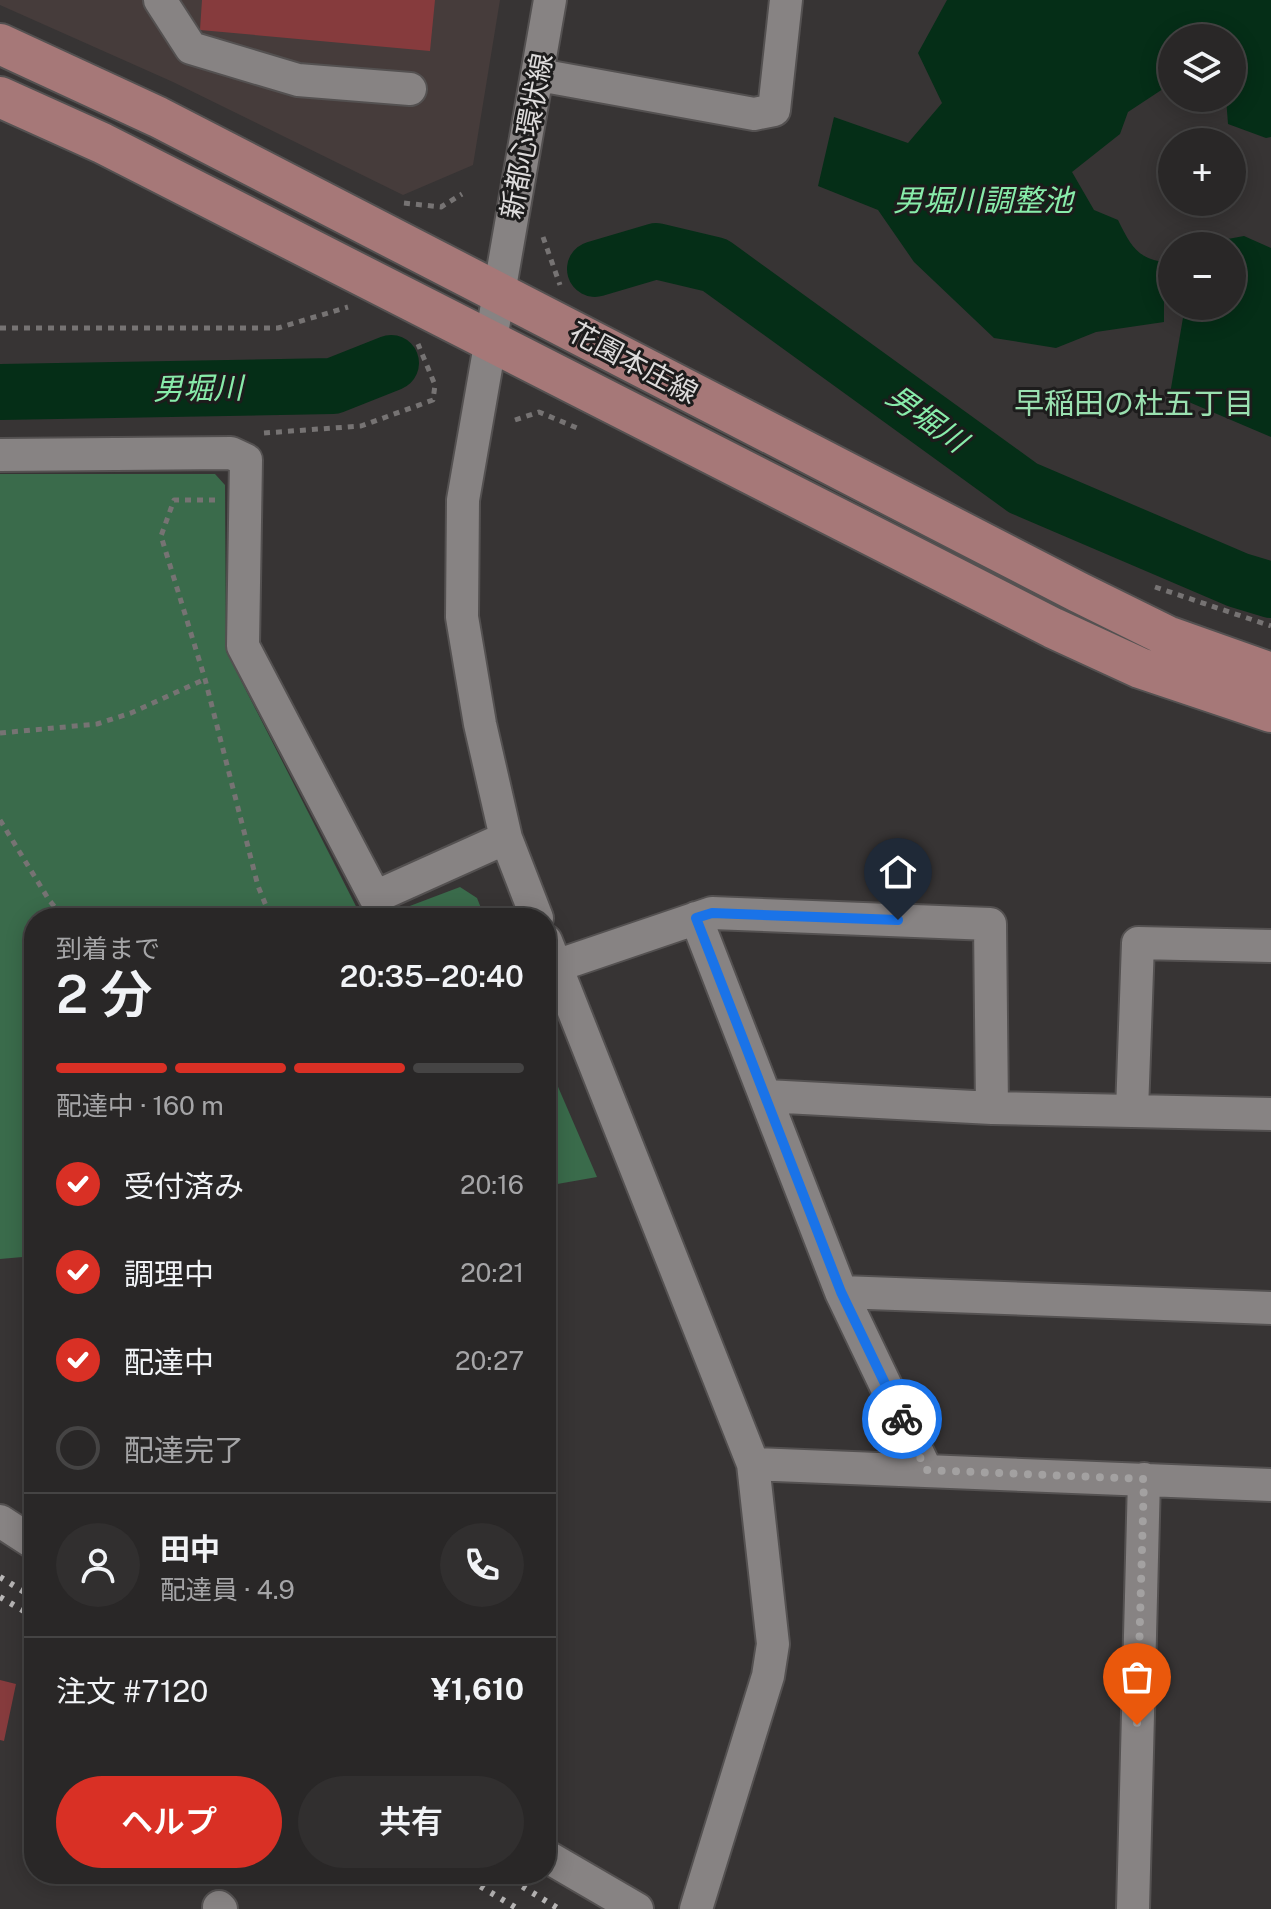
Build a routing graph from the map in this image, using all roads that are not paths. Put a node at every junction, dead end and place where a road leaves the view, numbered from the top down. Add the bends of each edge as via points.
1 (160, 0) edge
2 (550, 0) edge
3 (786, 0) edge
4 (0, 44) edge
5 (539, 75) junction
6 (410, 89) dead end
7 (0, 97) edge
8 (500, 282) junction
9 (489, 341) junction
10 (0, 455) edge
11 (1271, 673) edge
12 (1271, 712) edge
13 (506, 838) junction
14 (533, 908) edge
15 (696, 918) junction
16 (1271, 946) edge
17 (556, 952) edge
18 (556, 966) edge
19 (766, 1096) junction
20 (992, 1108) junction
21 (1132, 1111) junction
22 (1271, 1114) edge
23 (841, 1292) junction
24 (1271, 1308) edge
25 (753, 1464) junction
26 (926, 1470) junction
27 (1144, 1479) junction
28 (1271, 1485) edge
29 (0, 1521) edge
30 (24, 1537) edge
31 (556, 1862) edge
32 (637, 1909) edge
33 (696, 1909) edge
34 (1133, 1909) edge

1 - 6 street via 191,48 298,80
2 - 5 street, 新都心環状線
3 - 5 street via 774,110 754,114
4 - 8 main road, 花園本庄線
5 - 8 street, 新都心環状線
7 - 9 main road, 花園本庄線 via 102,143
8 - 9 street, 新都心環状線
8 - 11 main road, 花園本庄線 via 1091,598 1167,636
9 - 12 main road, 花園本庄線 via 1097,650
9 - 13 street, 新都心環状線 via 463,500 462,617
10 - 13 street via 231,453 246,460 243,646 375,897
13 - 14 street, 新都心環状線
15 - 17 street
15 - 19 street
15 - 20 street via 712,913 990,924
16 - 21 street via 1138,943
18 - 25 street
19 - 20 street
19 - 23 street
20 - 21 street
21 - 22 street
23 - 24 street
23 - 26 street
25 - 26 street
25 - 33 street via 773,1644 768,1676
26 - 27 street
27 - 28 street
27 - 34 street
29 - 30 street
31 - 32 street

